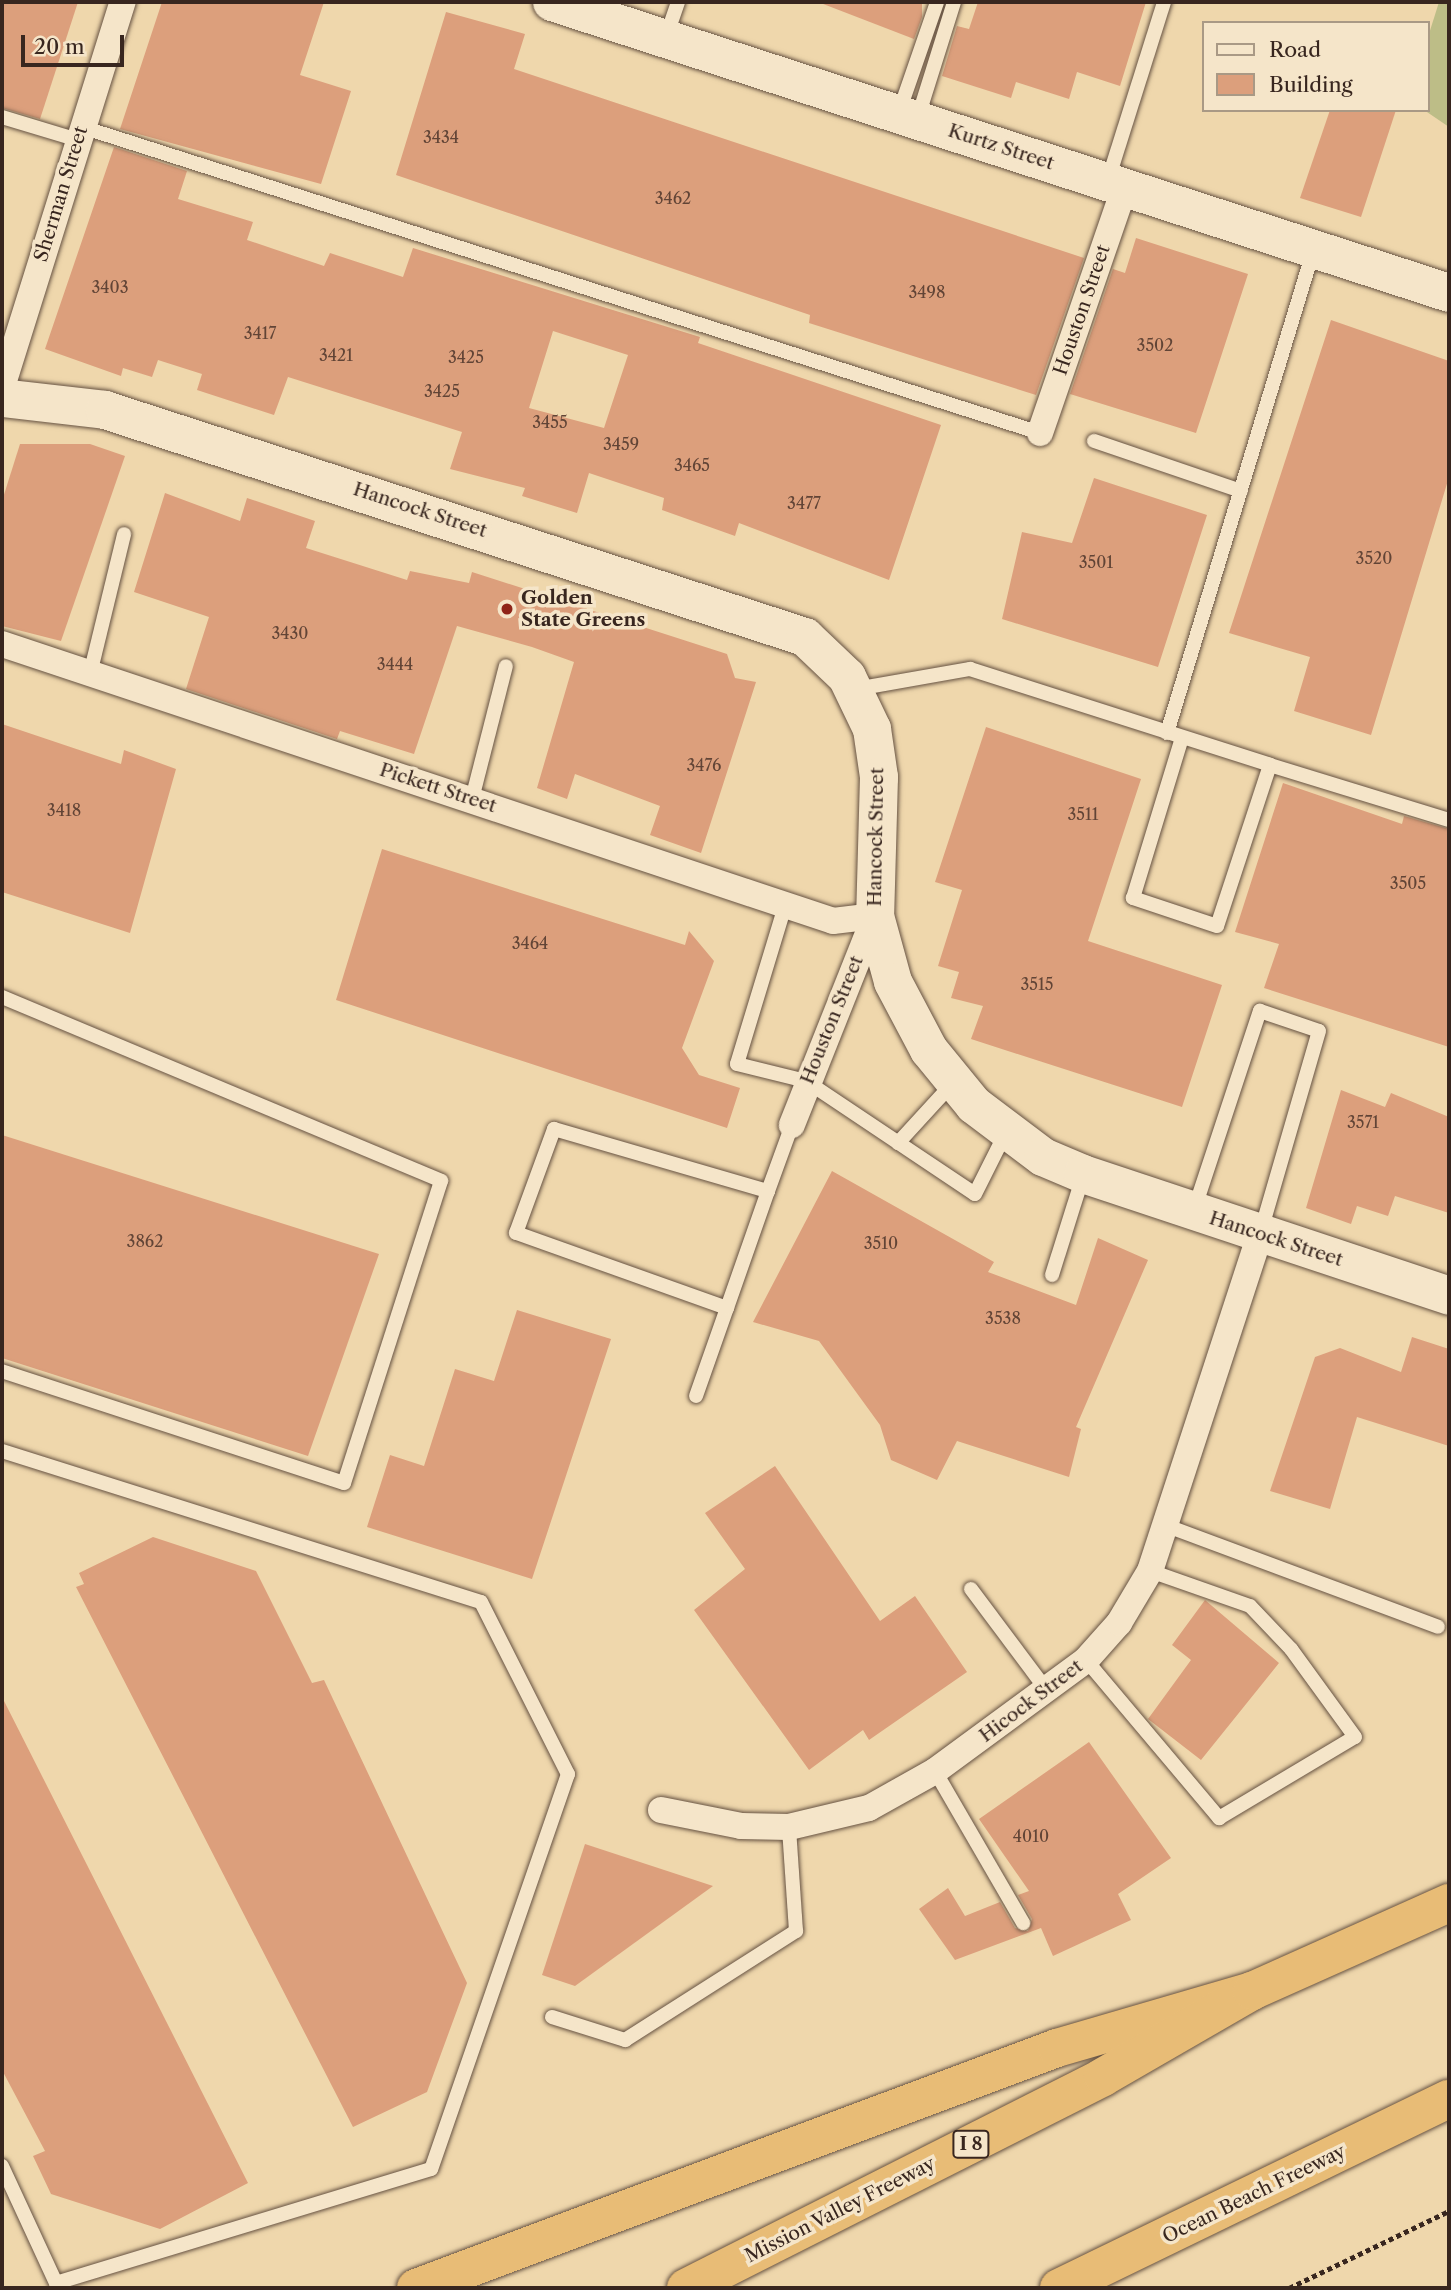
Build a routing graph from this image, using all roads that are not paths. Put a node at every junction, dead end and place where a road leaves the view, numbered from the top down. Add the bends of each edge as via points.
1 (123, 2) edge
2 (552, 2) edge
3 (678, 2) edge
4 (937, 2) edge
5 (954, 2) edge
6 (1164, 2) edge
7 (620, 12) edge
8 (665, 38) junction
9 (2, 117) edge
10 (908, 117) junction
11 (80, 133) junction
12 (1116, 184) junction
13 (1314, 249) junction
14 (1449, 293) edge
15 (2, 387) edge
16 (2, 398) edge
17 (1040, 433) joint
18 (1094, 441) dead end
19 (1241, 491) junction
20 (124, 534) dead end
21 (2, 643) edge
22 (506, 666) dead end
23 (90, 674) junction
24 (855, 689) junction
25 (1167, 733) junction
26 (1182, 738) junction
27 (1270, 765) junction
28 (472, 799) junction
29 (1449, 820) edge
30 (785, 906) junction
31 (875, 916) junction
32 (2, 997) edge
33 (806, 1081) junction
34 (953, 1083) junction
35 (792, 1125) joint
36 (1006, 1132) junction
37 (898, 1143) junction
38 (1083, 1174) junction
39 (768, 1191) junction
40 (1194, 1211) junction
41 (1260, 1234) junction
42 (1052, 1275) dead end
43 (1449, 1296) edge
44 (727, 1307) junction
45 (2, 1371) edge
46 (696, 1395) dead end
47 (2, 1451) edge
48 (1167, 1526) junction
49 (1150, 1571) junction
50 (971, 1589) dead end
51 (1438, 1627) dead end
52 (1086, 1660) junction
53 (1048, 1692) junction
54 (935, 1771) junction
55 (661, 1810) dead end
56 (789, 1827) junction
57 (1449, 1903) edge
58 (1023, 1923) dead end
59 (1252, 1991) junction
60 (552, 2017) dead end
61 (1449, 2099) edge
62 (2, 2166) edge
63 (416, 2288) edge
64 (687, 2288) edge
65 (1059, 2288) edge

1 - 11 street, Sherman Street
2 - 7 street, Kurtz Street
3 - 8 lane
4 - 10 lane
5 - 10 lane
6 - 12 lane
7 - 8 street, Kurtz Street
8 - 10 street, Kurtz Street
9 - 11 lane
10 - 12 street, Kurtz Street
11 - 15 street, Sherman Street
11 - 17 lane
12 - 13 street, Kurtz Street
12 - 17 street, Houston Street
13 - 14 street, Kurtz Street
13 - 19 lane
16 - 24 street, Hancock Street via 105,410 782,626 822,650
18 - 19 lane
19 - 25 lane
20 - 23 lane
21 - 23 street, Pickett Street
22 - 28 lane
23 - 28 street, Pickett Street
24 - 25 lane via 970,669
24 - 31 street, Hancock Street via 877,760
25 - 26 lane
26 - 27 lane
26 - 27 lane via 1133,898 1217,926
27 - 29 lane
28 - 30 street, Pickett Street
30 - 31 street, Pickett Street via 833,921
30 - 33 lane via 737,1064
31 - 33 street, Houston Street
31 - 34 street, Hancock Street via 893,982
32 - 45 lane via 441,1181 344,1483
33 - 35 street, Houston Street
33 - 37 lane
34 - 36 street, Hancock Street
34 - 37 lane
35 - 39 lane
36 - 37 lane via 975,1194
36 - 38 street, Hancock Street
38 - 40 street, Hancock Street
38 - 42 lane
39 - 44 lane
39 - 44 lane via 554,1129 516,1233
40 - 41 street, Hancock Street
40 - 41 lane via 1260,1011 1319,1031
41 - 43 street, Hancock Street
41 - 48 street, Hicock Street
44 - 46 lane
47 - 62 lane via 481,1602 568,1774 431,2169 56,2283
48 - 49 street, Hicock Street
48 - 51 lane
49 - 52 street, Hicock Street via 1119,1623
49 - 52 lane via 1250,1606 1291,1648 1355,1737 1219,1818
50 - 53 lane
52 - 53 street, Hicock Street
53 - 54 street, Hicock Street
54 - 56 street, Hicock Street via 869,1808
54 - 58 lane
55 - 56 street, Hicock Street via 741,1826
56 - 60 lane via 796,1931 625,2040
57 - 59 highway, I 8
59 - 63 highway via 1057,2048
59 - 64 highway, Mission Valley Freeway / I 8 via 1103,2077
61 - 65 highway, Ocean Beach Freeway

